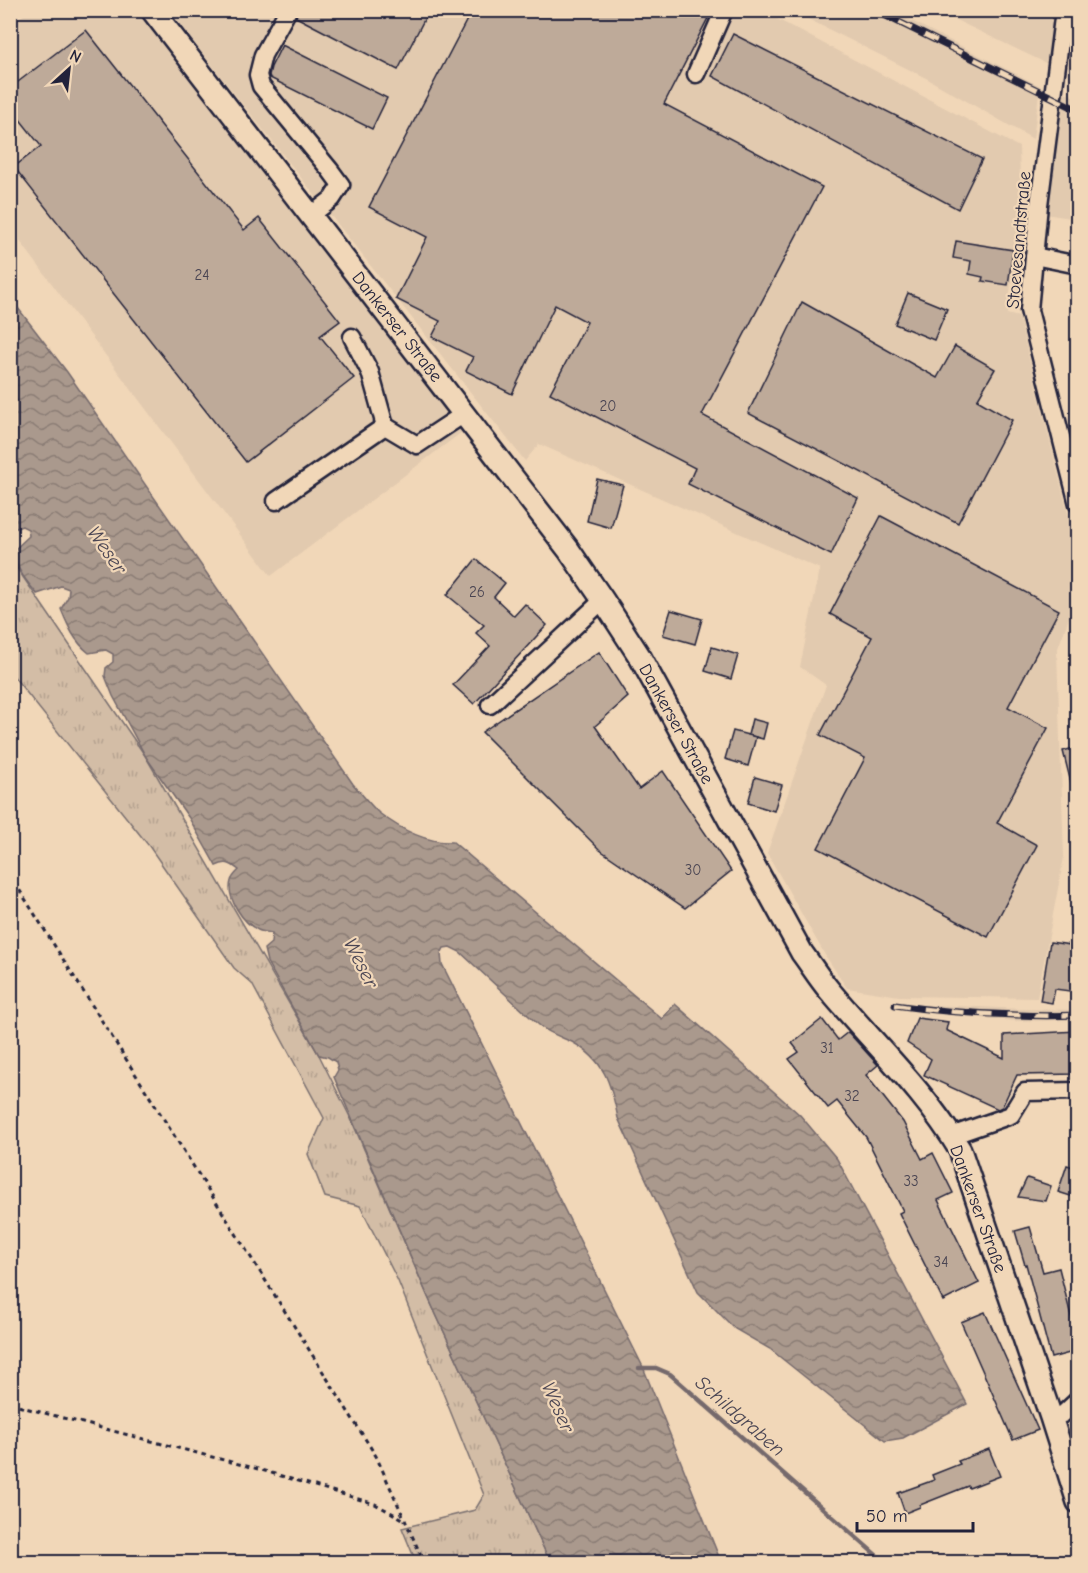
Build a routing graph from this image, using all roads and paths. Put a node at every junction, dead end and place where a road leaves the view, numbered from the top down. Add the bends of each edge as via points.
1 (152, 10) edge
2 (288, 10) edge
3 (724, 10) edge
4 (1064, 10) edge
5 (696, 74) dead end
6 (310, 216) junction
7 (1034, 256) junction
8 (1077, 265) edge
9 (352, 337) dead end
10 (464, 414) junction
11 (385, 426) junction
12 (276, 501) dead end
13 (1077, 504) edge
14 (603, 600) junction
15 (490, 705) dead end
16 (10, 875) edge
17 (1077, 1091) edge
18 (951, 1136) junction
19 (1077, 1400) edge
20 (10, 1404) edge
21 (1051, 1417) junction
22 (1077, 1502) edge
23 (405, 1520) junction
24 (424, 1563) edge

1 - 6 main road, Dankerser Straße
2 - 6 street via 262,55 258,75 261,86 341,185 332,199
3 - 5 street
4 - 7 street, Stoevesandtstraße
6 - 10 main road, Dankerser Straße
7 - 8 street
7 - 13 street, Stoevesandtstraße via 1029,310
9 - 11 street via 370,372
10 - 11 street via 417,445
10 - 14 main road, Dankerser Straße
11 - 12 street
14 - 15 street
14 - 18 main road, Dankerser Straße via 640,657 802,953 828,989 917,1089
16 - 23 path via 376,1456
17 - 18 street via 1024,1092 1011,1115
18 - 21 main road, Dankerser Straße via 960,1150
19 - 21 street via 1063,1414
20 - 23 path via 258,1469 375,1504
21 - 22 main road, Dankerser Straße
23 - 24 path

